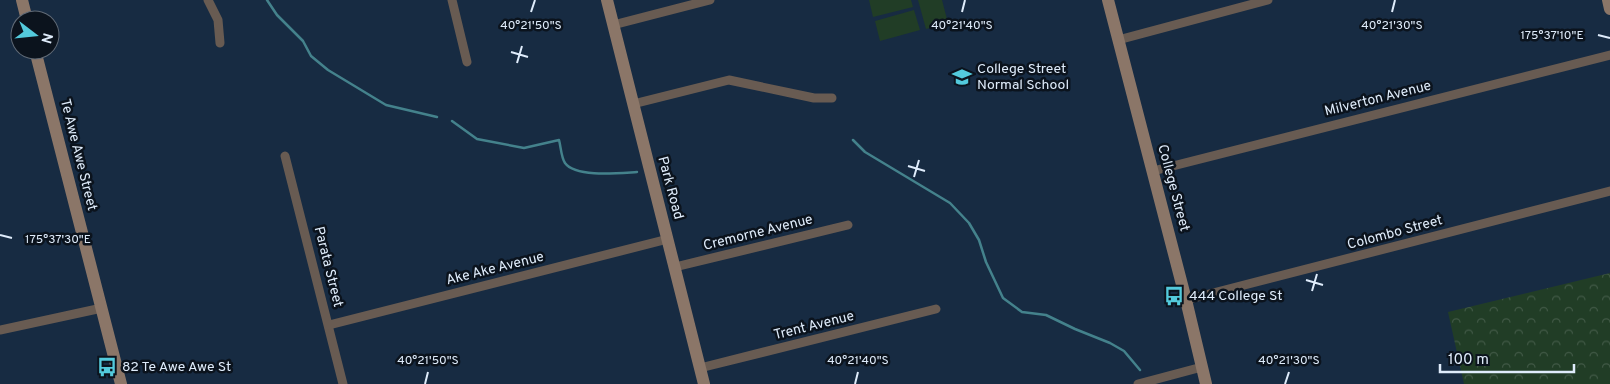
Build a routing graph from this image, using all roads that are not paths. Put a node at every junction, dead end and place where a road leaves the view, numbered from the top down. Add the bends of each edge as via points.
1 (208, 0) edge
2 (452, 0) edge
3 (606, 0) edge
4 (710, 0) edge
5 (1108, 0) edge
6 (1268, 0) edge
7 (1608, 0) edge
8 (1610, 8) edge
9 (613, 26) junction
10 (1118, 40) junction
11 (220, 43) dead end
12 (1610, 55) edge
13 (38, 60) edge
14 (467, 62) dead end
15 (832, 98) dead end
16 (633, 104) junction
17 (286, 156) dead end
18 (1153, 170) junction
19 (1610, 191) edge
20 (848, 224) dead end
21 (668, 239) junction
22 (675, 267) junction
23 (1186, 300) junction
24 (102, 308) junction
25 (936, 309) dead end
26 (329, 325) junction
27 (0, 330) edge
28 (1202, 367) junction
29 (700, 368) junction
30 (121, 384) edge
31 (343, 384) edge
32 (704, 384) edge
33 (1138, 384) edge
34 (1206, 384) edge

1 - 11 street via 218,20
2 - 14 street
3 - 9 street, Park Road
4 - 9 street
5 - 10 street, College Street
6 - 10 street
7 - 8 street
9 - 16 street, Park Road
10 - 18 street, College Street
12 - 18 street, Milverton Avenue
13 - 24 street, Te Awe Awe Street
15 - 16 street via 814,98 729,80
16 - 21 street, Park Road
17 - 26 street, Parata Street
18 - 23 street, College Street
19 - 23 street, Colombo Street
20 - 22 street, Cremorne Avenue
21 - 22 street, Park Road
21 - 26 street, Ake Ake Avenue
22 - 29 street, Park Road
23 - 28 street, College Street
24 - 27 street
24 - 30 street, Te Awe Awe Street
25 - 29 street, Trent Avenue
26 - 31 street, Parata Street
28 - 33 street
28 - 34 street, College Street
29 - 32 street, Park Road

